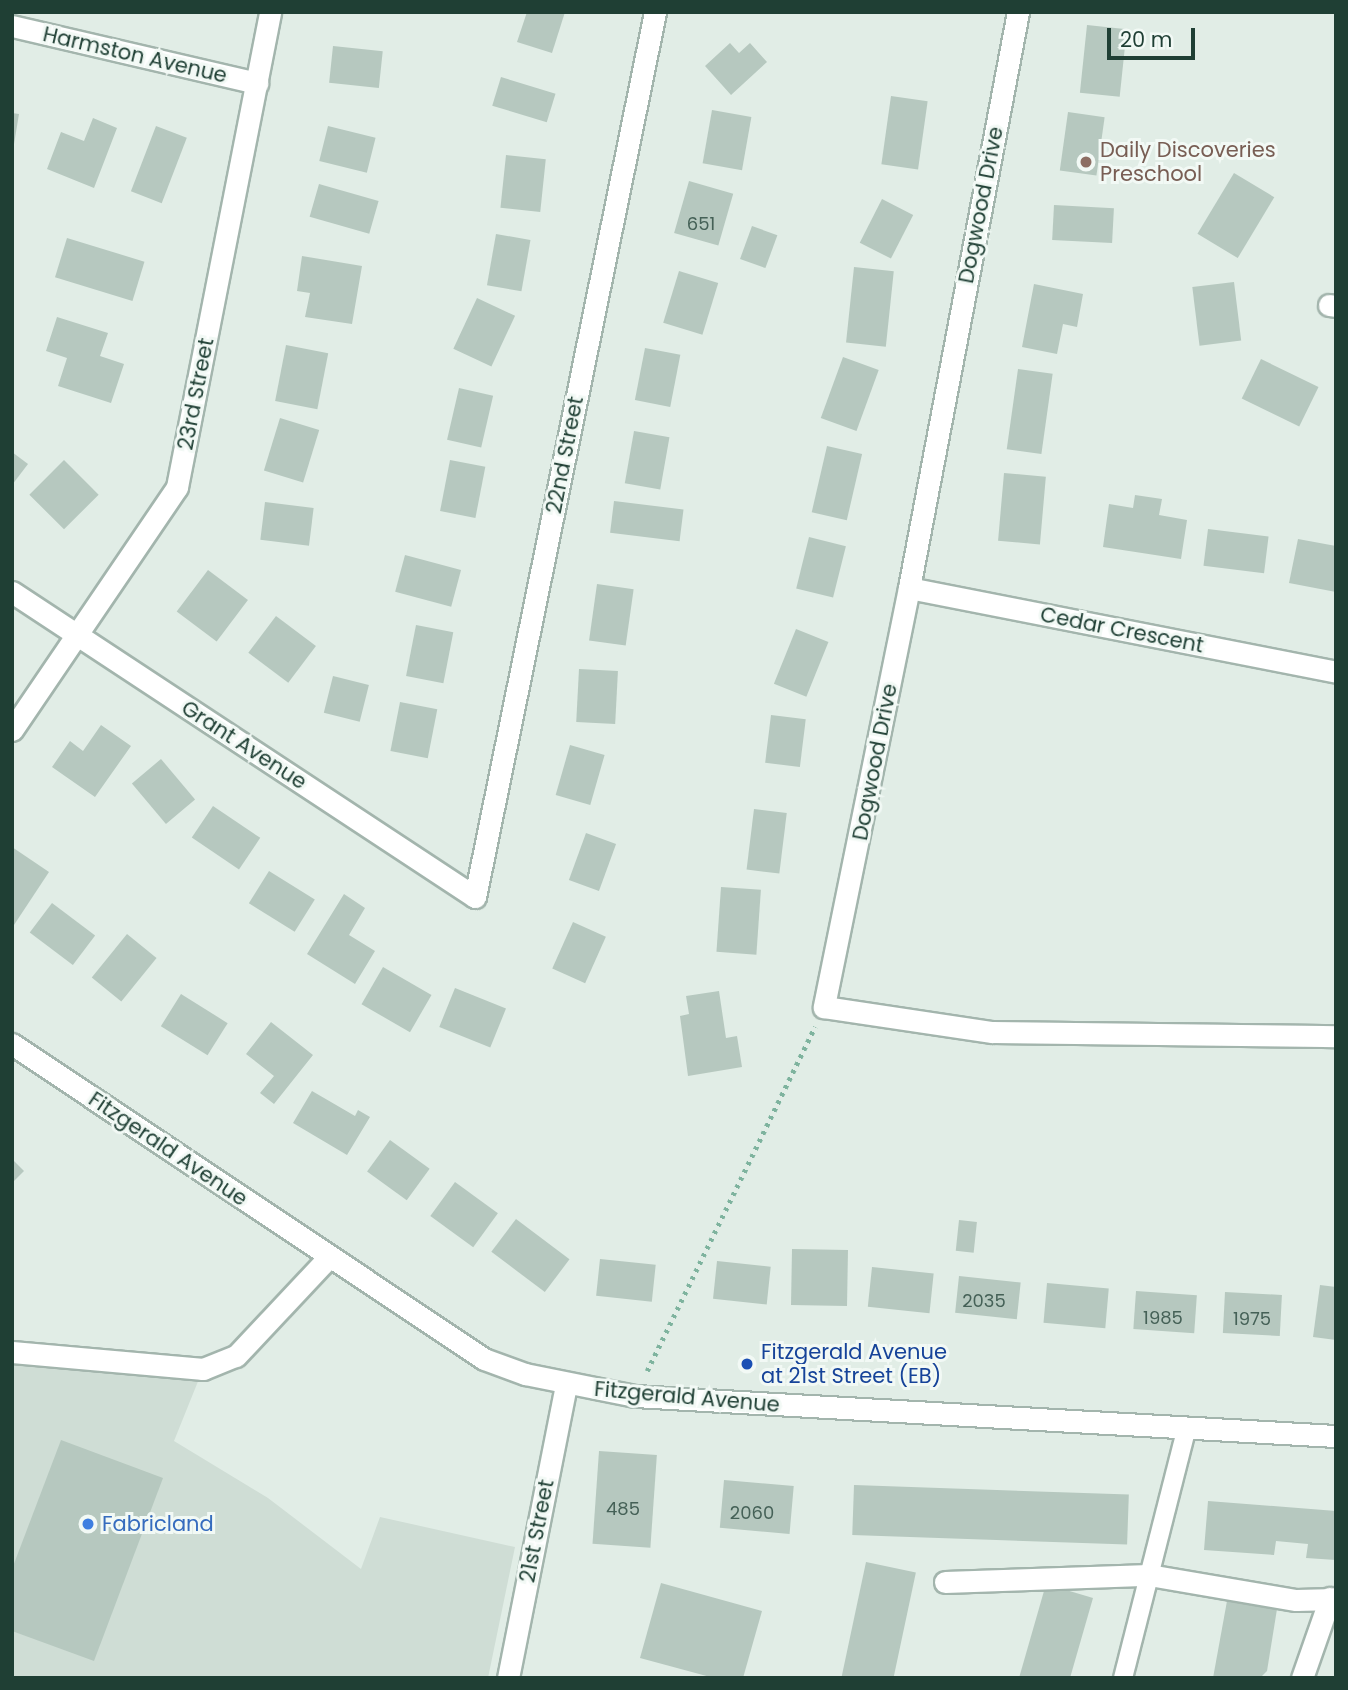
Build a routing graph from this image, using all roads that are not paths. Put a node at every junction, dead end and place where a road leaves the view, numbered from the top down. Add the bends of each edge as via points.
1 (271, 12) edge
2 (655, 12) edge
3 (1018, 12) edge
4 (12, 26) edge
5 (257, 83) junction
6 (909, 588) junction
7 (12, 592) edge
8 (77, 636) junction
9 (1336, 672) edge
10 (12, 730) edge
11 (475, 897) joint
12 (1336, 1036) edge
13 (12, 1044) edge
14 (328, 1258) junction
15 (12, 1353) edge
16 (566, 1384) junction
17 (1187, 1427) junction
18 (1336, 1436) edge
19 (1149, 1575) junction
20 (945, 1581) dead end
21 (1333, 1599) edge
22 (508, 1678) edge
23 (1123, 1678) edge
24 (1302, 1678) edge

1 - 5 street, 23rd Street
2 - 11 street, 22nd Street
3 - 6 street, Dogwood Drive
4 - 5 street, Harmston Avenue
5 - 8 street, 23rd Street via 177,487
6 - 9 street, Cedar Crescent
6 - 12 street, Dogwood Drive via 824,1007 992,1032
7 - 8 street, Grant Avenue
8 - 10 street, 23rd Street
8 - 11 street, Grant Avenue
13 - 14 street, Fitzgerald Avenue
14 - 15 street via 236,1356 203,1369
14 - 16 street, Fitzgerald Avenue via 484,1359
16 - 17 street, Fitzgerald Avenue via 635,1396
16 - 22 street, 21st Street
17 - 18 street, Fitzgerald Avenue
17 - 19 lane
19 - 20 street
19 - 21 street via 1296,1600
19 - 23 lane
21 - 24 street

